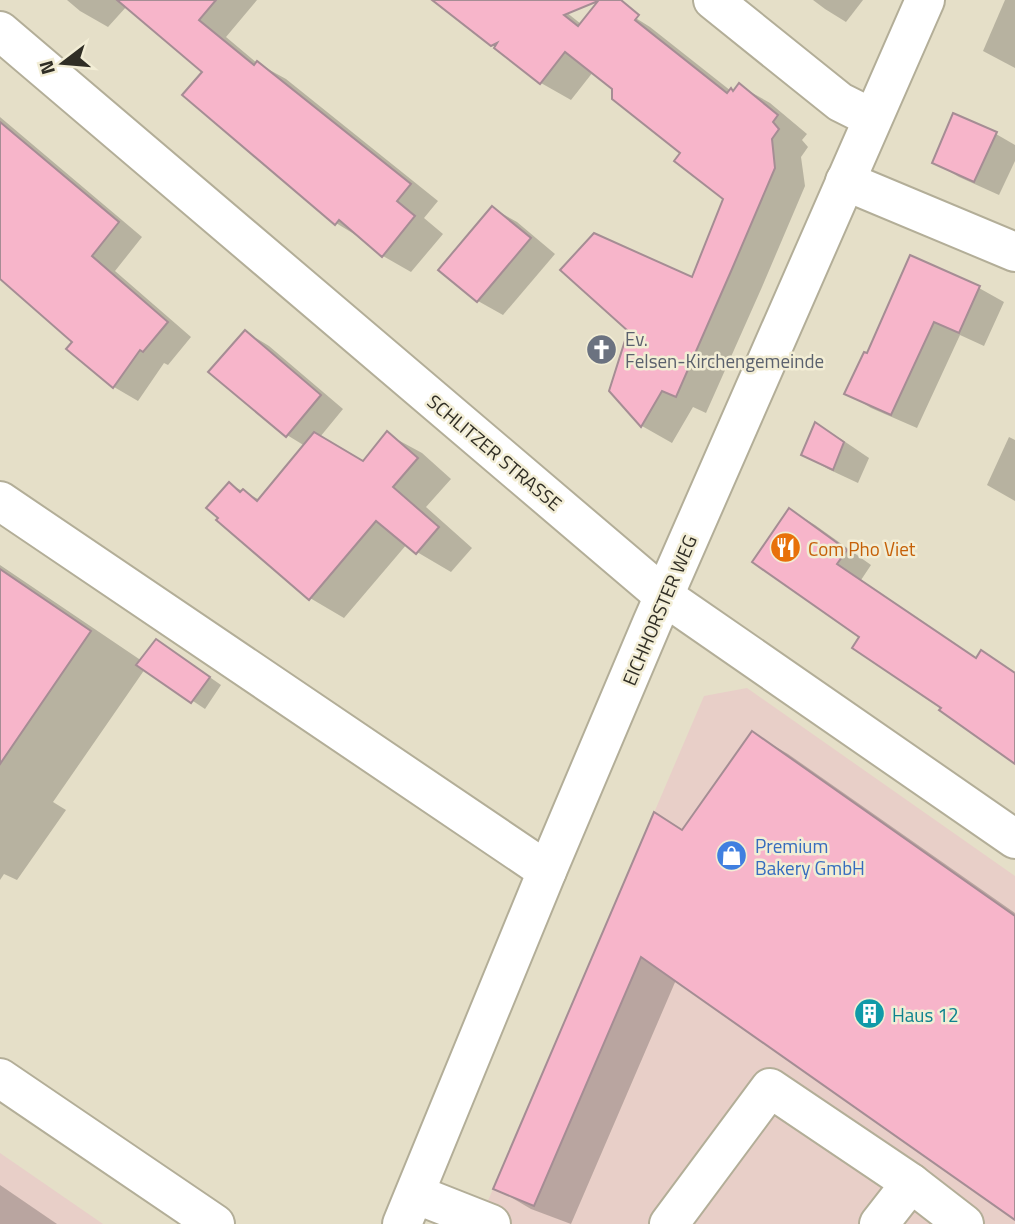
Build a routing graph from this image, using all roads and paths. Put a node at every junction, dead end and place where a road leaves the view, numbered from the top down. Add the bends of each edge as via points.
1 (713, 0) edge
2 (925, 0) edge
3 (0, 31) edge
4 (872, 118) junction
5 (845, 181) junction
6 (1015, 252) edge
7 (0, 501) edge
8 (664, 596) junction
9 (1015, 839) edge
10 (547, 871) junction
11 (0, 1078) edge
12 (911, 1183) junction
13 (408, 1209) edge
14 (215, 1224) edge
15 (491, 1224) edge
16 (669, 1224) edge
17 (879, 1224) edge
18 (964, 1224) edge

1 - 4 street via 840,102
2 - 4 street, EICHHORSTER WEG
3 - 8 street, SCHLITZER STRASSE
4 - 5 street, EICHHORSTER WEG
5 - 6 street
5 - 8 street, EICHHORSTER WEG
7 - 10 street
8 - 9 street, SCHLITZER STRASSE
8 - 10 street, EICHHORSTER WEG
10 - 13 street, EICHHORSTER WEG
11 - 14 street
12 - 16 street via 770,1088
12 - 17 street
12 - 18 street
13 - 15 street

